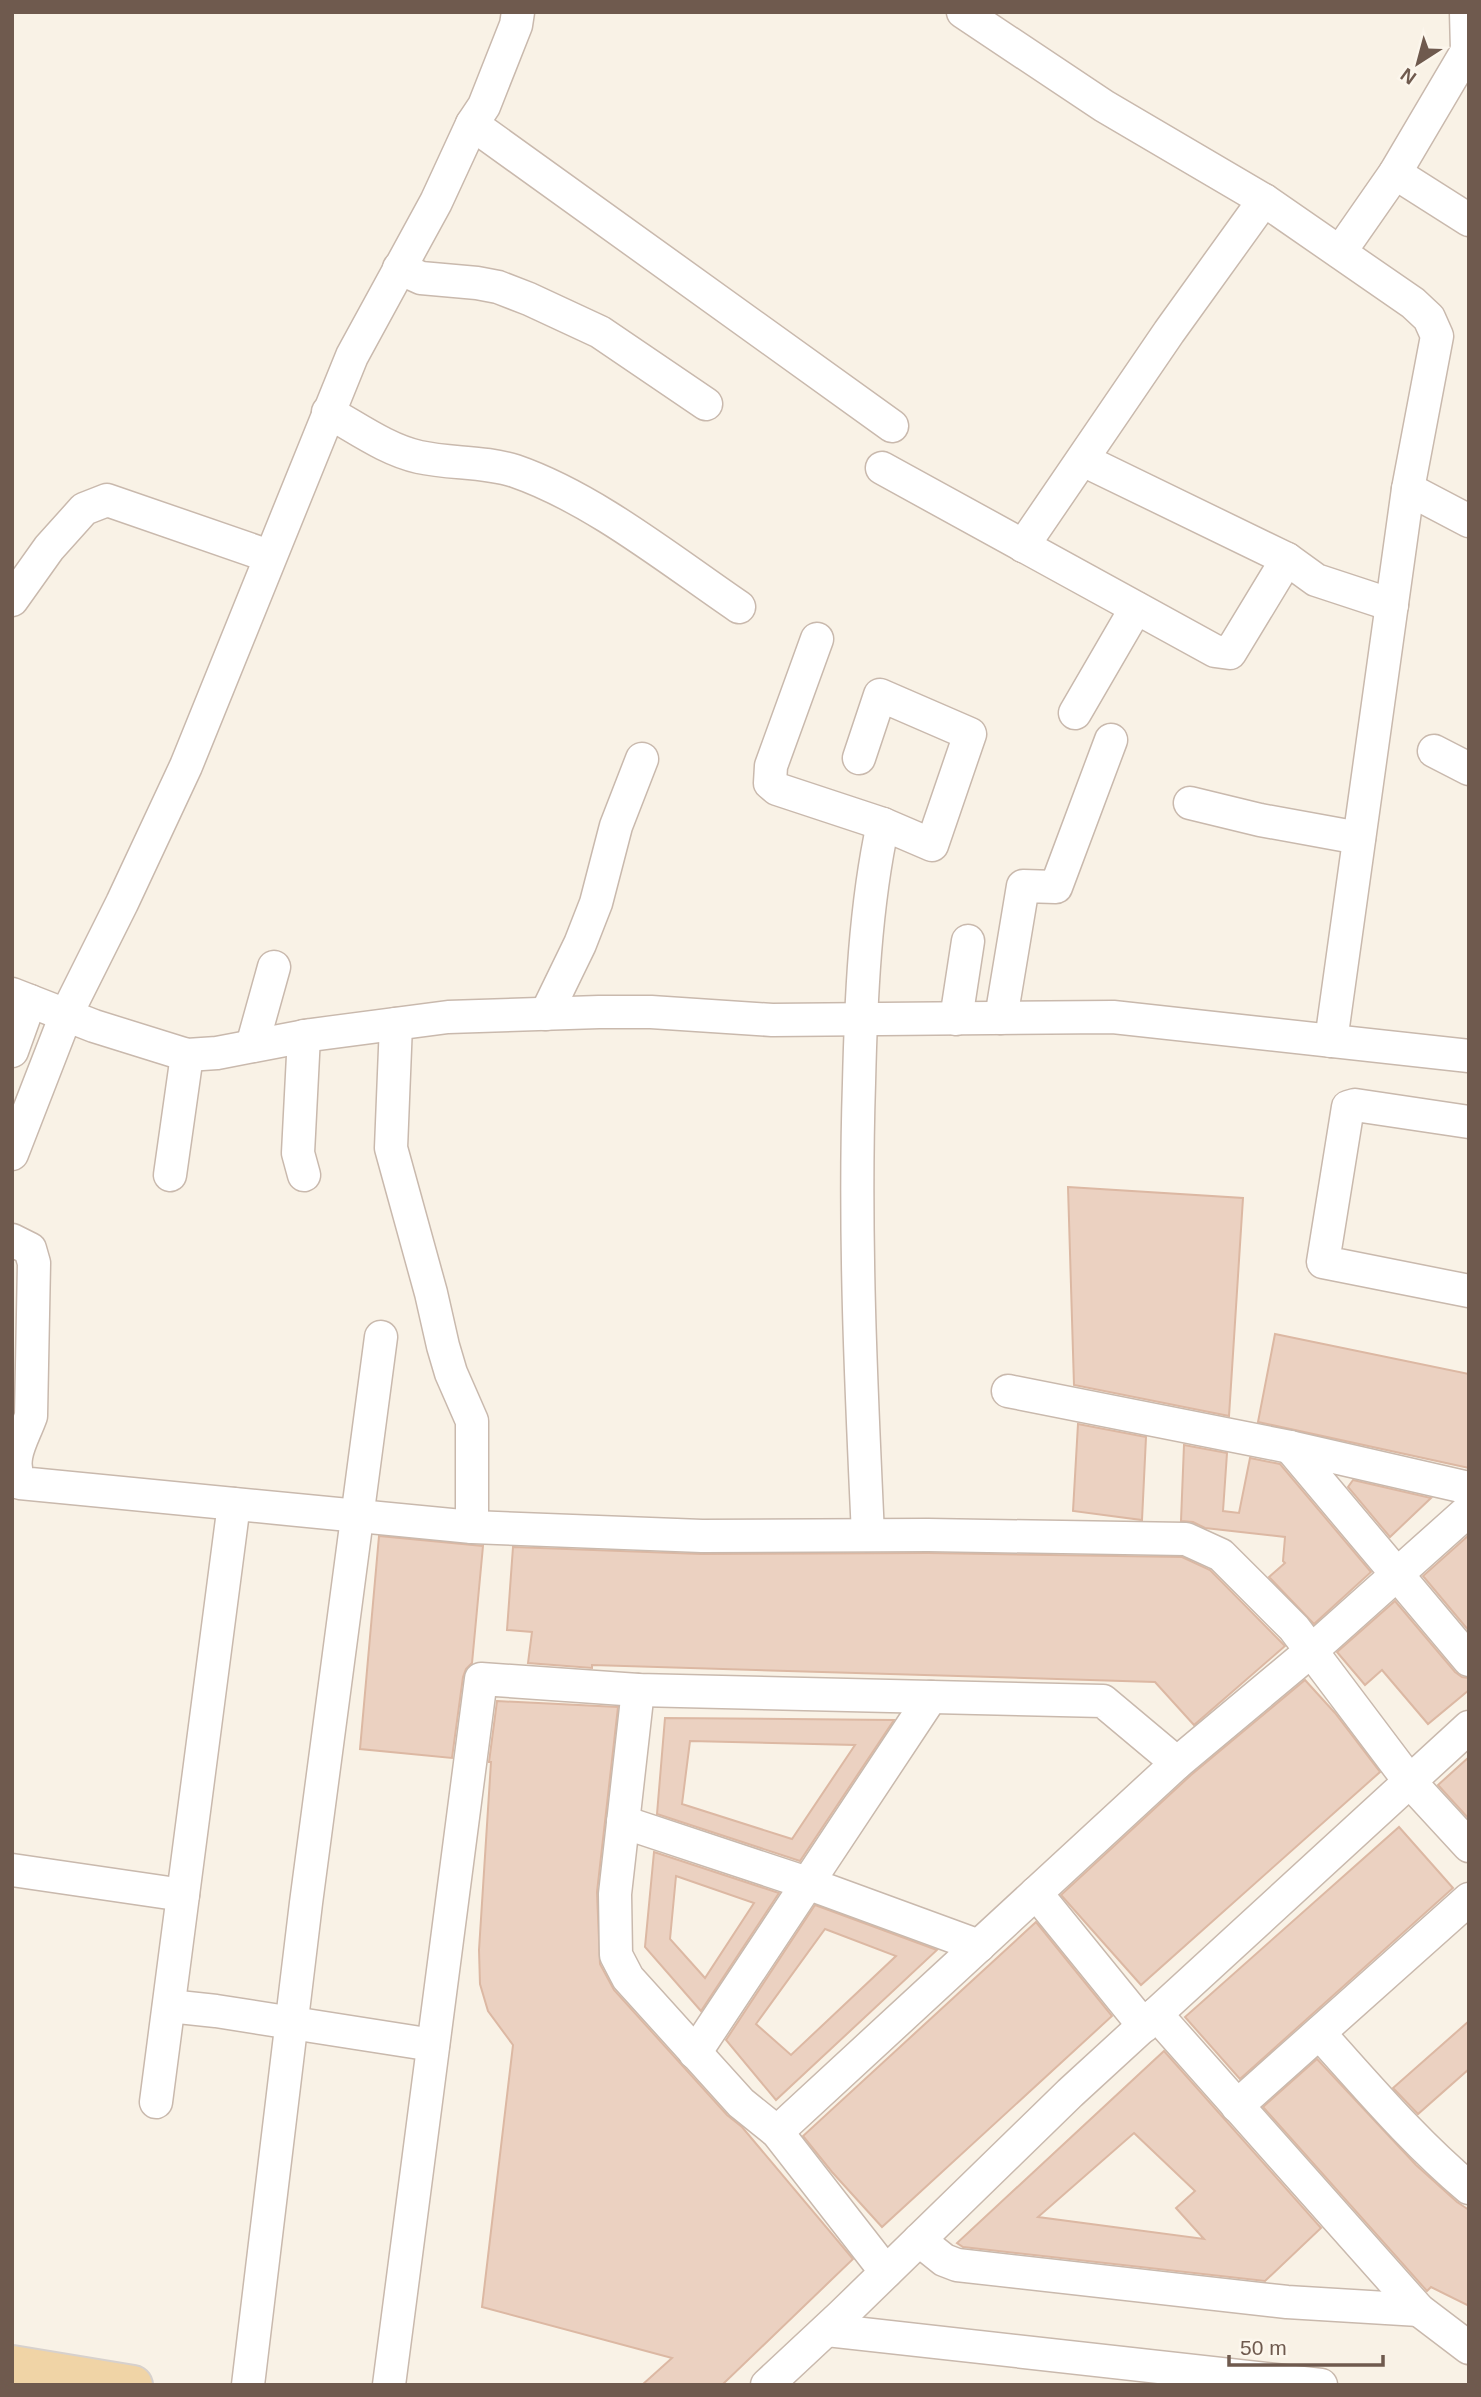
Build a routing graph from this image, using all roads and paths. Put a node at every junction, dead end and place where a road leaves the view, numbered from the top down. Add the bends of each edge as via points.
1 (518, 12) edge
2 (963, 12) edge
3 (1466, 12) edge
4 (1468, 51) edge
5 (472, 124) junction
6 (1395, 173) junction
7 (1265, 200) junction
8 (1469, 220) edge
9 (1340, 253) junction
10 (399, 268) junction
11 (706, 404) dead end
12 (328, 412) junction
13 (892, 426) dead end
14 (1083, 460) junction
15 (882, 468) dead end
16 (1408, 489) junction
17 (1469, 521) edge
18 (1023, 546) junction
19 (269, 556) junction
20 (1287, 559) junction
21 (12, 600) edge
22 (1392, 605) junction
23 (739, 607) dead end
24 (1136, 608) junction
25 (817, 639) dead end
26 (1074, 713) dead end
27 (1111, 740) dead end
28 (1434, 751) dead end
29 (859, 758) dead end
30 (642, 759) dead end
31 (1469, 769) edge
32 (1190, 803) dead end
33 (883, 824) junction
34 (1359, 838) junction
35 (968, 941) dead end
36 (274, 967) dead end
37 (21, 998) edge
38 (546, 1014) junction
39 (66, 1015) junction
40 (956, 1018) junction
41 (1001, 1018) junction
42 (860, 1019) junction
43 (396, 1024) junction
44 (304, 1036) junction
45 (1331, 1041) junction
46 (252, 1046) junction
47 (12, 1051) edge
48 (187, 1055) junction
49 (1469, 1056) edge
50 (1469, 1122) edge
51 (12, 1154) edge
52 (170, 1175) dead end
53 (304, 1175) dead end
54 (12, 1240) edge
55 (1469, 1291) edge
56 (381, 1337) dead end
57 (1008, 1391) dead end
58 (1290, 1447) junction
59 (1469, 1488) edge
60 (234, 1504) junction
61 (1469, 1510) edge
62 (358, 1516) junction
63 (472, 1527) junction
64 (868, 1535) junction
65 (1398, 1574) junction
66 (1311, 1651) junction
67 (1469, 1660) edge
68 (638, 1690) junction
69 (931, 1697) junction
70 (1469, 1727) edge
71 (1177, 1763) junction
72 (1410, 1782) junction
73 (623, 1822) junction
74 (1469, 1846) edge
75 (12, 1870) edge
76 (807, 1883) junction
77 (1036, 1893) junction
78 (183, 1895) junction
79 (1469, 1899) edge
80 (979, 1946) junction
81 (169, 2006) junction
82 (1150, 2020) junction
83 (292, 2023) junction
84 (1319, 2033) junction
85 (433, 2045) junction
86 (695, 2053) junction
87 (156, 2102) dead end
88 (1237, 2106) junction
89 (777, 2132) junction
90 (1469, 2188) edge
91 (919, 2240) junction
92 (886, 2272) junction
93 (1419, 2310) junction
94 (827, 2330) junction
95 (1469, 2348) edge
96 (12, 2365) edge
97 (133, 2385) edge
98 (248, 2385) edge
99 (389, 2385) edge
100 (767, 2385) edge
101 (1321, 2385) edge

1 - 5 street via 484,106
2 - 7 street via 1104,106
3 - 4 street
4 - 6 street
5 - 10 street
5 - 13 street
6 - 8 street
6 - 9 street
7 - 9 street
7 - 14 street
9 - 16 street via 1413,303 1429,318 1437,336
10 - 11 street via 421,278 498,287 529,299 600,332
10 - 12 street
12 - 19 street
12 - 23 street via 400,451 422,458 494,465 566,494
14 - 18 street
14 - 20 street
15 - 18 street
16 - 17 street
16 - 22 street
18 - 24 street
19 - 21 street via 107,500 84,509
19 - 39 street via 186,766
20 - 22 street via 1316,580
20 - 24 street via 1230,653 1215,651
22 - 34 street
24 - 26 street
25 - 33 street via 771,766 771,783
27 - 41 street via 1056,887 1023,886
28 - 31 street
29 - 33 street via 880,695 970,734 932,845
30 - 38 street via 620,814 596,903
32 - 34 street
33 - 42 street via 874,868
34 - 45 street
35 - 40 street
36 - 46 street
37 - 39 street
37 - 47 street
38 - 42 street
38 - 43 street via 448,1017
39 - 48 street
39 - 51 street
40 - 41 street
40 - 42 street
41 - 45 street via 1113,1017
42 - 64 street via 856,1179
43 - 44 street
43 - 63 street via 391,1148 445,1355 472,1421
44 - 46 street
44 - 53 street via 298,1153
45 - 49 street
46 - 48 street
48 - 52 street
50 - 55 street via 1348,1107 1323,1262
54 - 60 street via 30,1250 34,1263 31,1416 15,1454 20,1483
56 - 62 street
57 - 58 street
58 - 59 street
58 - 65 street
60 - 62 street
60 - 78 street
61 - 65 street
62 - 63 street
62 - 83 street
63 - 64 street via 702,1536
64 - 66 street via 1186,1539 1221,1555
65 - 66 street
65 - 67 street
66 - 71 street
66 - 72 street
68 - 69 street
68 - 73 street
68 - 85 street via 481,1679
69 - 71 street via 1103,1701
69 - 76 street
70 - 72 street
71 - 77 street
72 - 74 street
72 - 82 street
73 - 76 street
73 - 86 street via 615,1894 616,1955 628,1978
75 - 78 street
76 - 80 street
76 - 86 street
77 - 80 street
77 - 82 street
78 - 81 street
79 - 84 street
80 - 89 street
81 - 83 street
81 - 87 street
82 - 88 street
82 - 91 street
83 - 85 street
83 - 98 street
84 - 88 street
84 - 90 street via 1441,2165
85 - 99 street
86 - 89 street via 741,2103
88 - 93 street
89 - 92 street
91 - 92 street
91 - 93 street via 957,2265 1287,2302
92 - 94 street
93 - 95 street
94 - 100 street
94 - 101 street
96 - 97 main road

